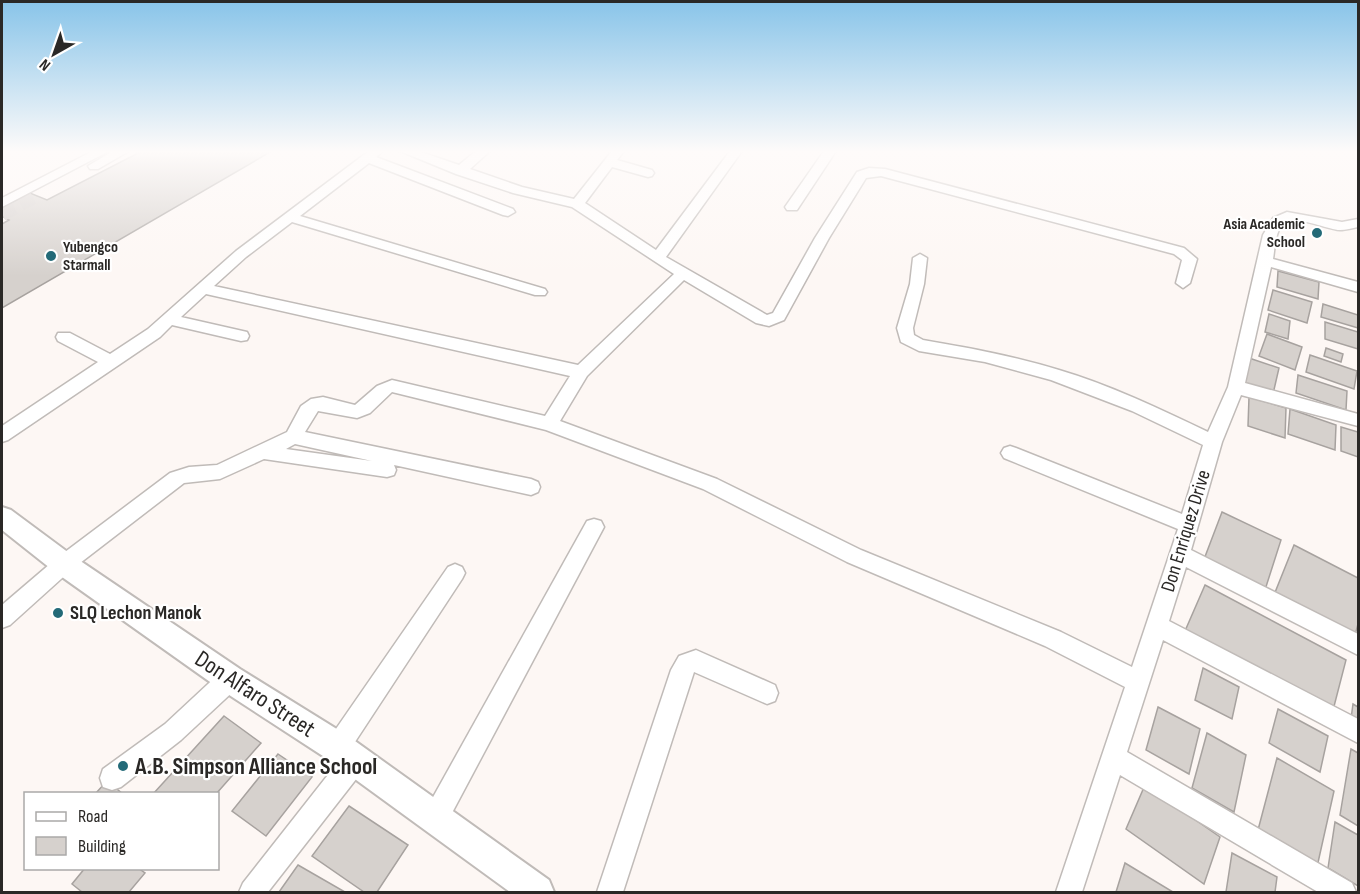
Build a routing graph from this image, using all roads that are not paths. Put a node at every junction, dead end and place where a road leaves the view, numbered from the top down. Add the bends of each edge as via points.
1 (22, 193) edge
2 (42, 193) edge
3 (322, 193) edge
4 (462, 193) edge
5 (529, 193) edge
6 (586, 193) edge
7 (706, 193) edge
8 (802, 193) edge
9 (850, 193) edge
10 (958, 193) edge
11 (36, 196) tunnel mouth
12 (2, 203) edge
13 (577, 204) junction
14 (792, 207) dead end
15 (508, 212) dead end
16 (289, 217) junction
17 (1359, 223) edge
18 (658, 258) junction
19 (920, 258) dead end
20 (1265, 261) junction
21 (684, 272) junction
22 (1183, 283) dead end
23 (1359, 287) edge
24 (204, 289) junction
25 (540, 292) dead end
26 (171, 320) junction
27 (241, 336) dead end
28 (64, 337) dead end
29 (111, 362) junction
30 (580, 372) junction
31 (1236, 387) junction
32 (1359, 420) edge
33 (549, 424) junction
34 (2, 435) edge
35 (294, 437) junction
36 (1213, 442) junction
37 (261, 452) junction
38 (1010, 453) dead end
39 (387, 470) dead end
40 (531, 487) dead end
41 (2, 517) edge
42 (1188, 525) junction
43 (594, 527) dead end
44 (1180, 554) junction
45 (64, 564) junction
46 (455, 573) dead end
47 (2, 618) edge
48 (1156, 625) junction
49 (1359, 645) edge
50 (230, 679) junction
51 (1138, 682) junction
52 (767, 693) dead end
53 (1359, 731) edge
54 (346, 753) junction
55 (1112, 757) junction
56 (112, 778) dead end
57 (436, 817) junction
58 (252, 892) edge
59 (537, 892) edge
60 (610, 892) edge
61 (1069, 892) edge
62 (1342, 892) edge

1 - 12 street
2 - 11 street
3 - 16 street
4 - 15 street
5 - 13 street
6 - 13 street
7 - 18 street
8 - 14 street
9 - 21 street via 775,319 761,319
10 - 22 street via 1179,251 1190,259
13 - 18 street
16 - 24 street
16 - 25 street
17 - 20 street, Don Enriquez Drive via 1283,217 1272,226
18 - 21 street
19 - 36 street via 905,328 907,338 919,345 985,356 1056,375 1138,406
20 - 23 street
20 - 31 street, Don Enriquez Drive
21 - 30 street
24 - 26 street
24 - 30 street
26 - 27 street
26 - 29 street
28 - 29 street
29 - 34 street
30 - 33 street
31 - 32 street
31 - 36 street, Don Enriquez Drive
33 - 35 street via 392,386 360,411 322,402 315,404 308,409
33 - 51 street via 710,484 854,556 1053,639
35 - 37 street
35 - 40 street
36 - 42 street, Don Enriquez Drive
37 - 39 street
37 - 45 street via 211,475 177,478
38 - 42 street
41 - 45 main road, Don Alfaro Street
42 - 44 street, Don Enriquez Drive
43 - 57 street
44 - 48 street, Don Enriquez Drive
44 - 49 street
45 - 47 street
45 - 50 main road, Don Alfaro Street
46 - 54 street
48 - 51 street, Don Enriquez Drive
48 - 53 street
50 - 54 main road, Don Alfaro Street
50 - 56 street via 173,732
51 - 55 street, Don Enriquez Drive
52 - 60 street via 696,661 682,670
54 - 57 main road, Don Alfaro Street
54 - 58 street
55 - 61 street, Don Enriquez Drive
55 - 62 street
57 - 59 main road, Don Alfaro Street

